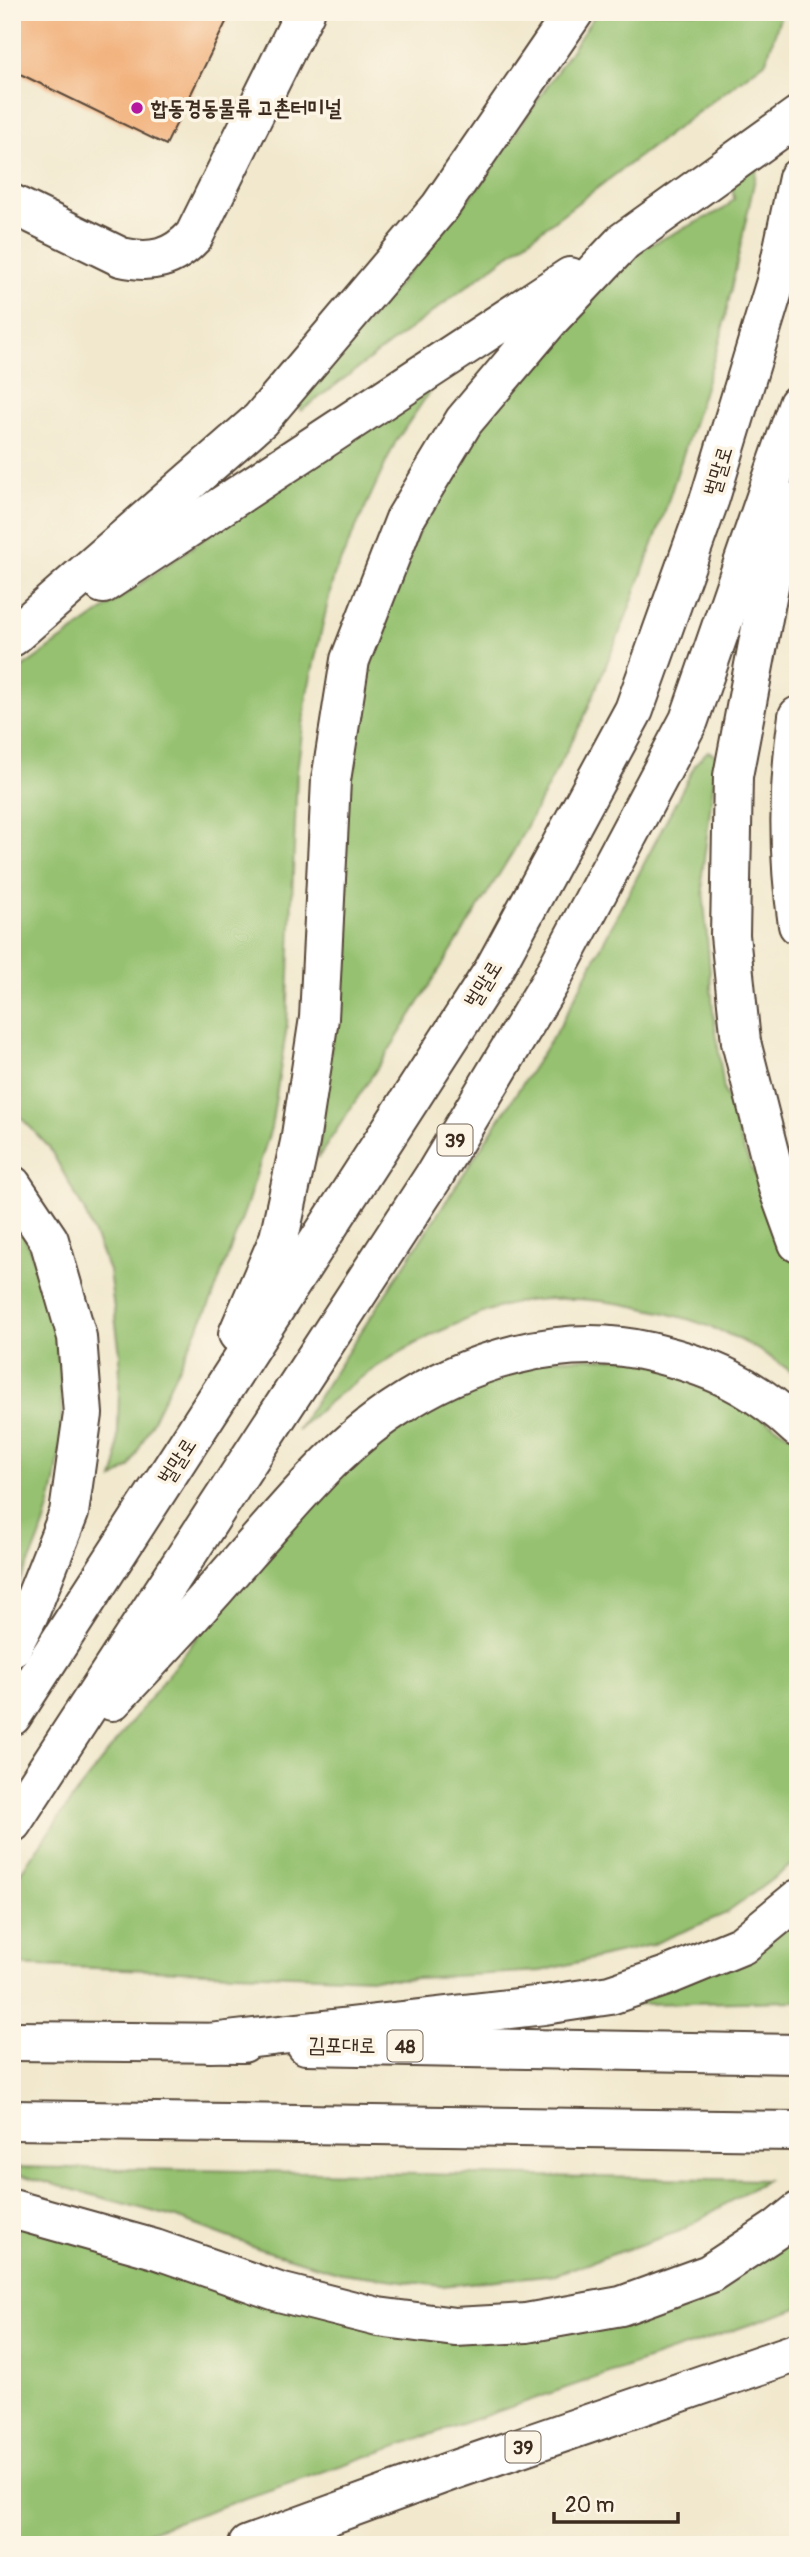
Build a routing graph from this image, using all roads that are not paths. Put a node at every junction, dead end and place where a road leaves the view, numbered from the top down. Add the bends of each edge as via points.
1 (305, 12) edge
2 (573, 12) edge
3 (798, 116) edge
4 (798, 178) edge
5 (12, 204) edge
6 (625, 241) junction
7 (798, 404) edge
8 (798, 432) edge
9 (12, 637) edge
10 (12, 643) edge
11 (798, 716) edge
12 (798, 925) edge
13 (12, 1185) edge
14 (798, 1243) edge
15 (798, 1428) edge
16 (196, 1432) junction
17 (12, 1647) edge
18 (12, 1716) edge
19 (50, 1766) junction
20 (12, 1823) edge
21 (798, 1899) edge
22 (12, 2041) edge
23 (210, 2043) junction
24 (798, 2054) edge
25 (12, 2120) edge
26 (798, 2131) edge
27 (12, 2209) edge
28 (798, 2213) edge
29 (798, 2352) edge
30 (248, 2545) edge

1 - 5 main road via 194,236 180,252 138,261 121,257
2 - 9 main road via 440,207 260,420
3 - 6 main road
4 - 16 main road, 벌말로 via 776,281 714,485 634,710 493,971
6 - 10 main road
6 - 16 main road via 551,318 464,421 405,519 350,660 331,780 319,1018 300,1142 279,1238
7 - 19 main road, 39 via 689,720 549,984 434,1176
8 - 14 main road via 733,776 730,935 741,1042
11 - 12 main road via 791,822
13 - 17 main road via 49,1240 77,1337 83,1414 69,1513
15 - 19 main road via 775,1406 737,1382 691,1362 631,1348 577,1345 512,1354 448,1378 393,1409 346,1448
16 - 18 main road, 벌말로
19 - 20 main road, 39
21 - 23 main road via 742,1945 610,1995
22 - 23 main road, 김포대로 / 48
23 - 24 main road, 김포대로 / 48
25 - 26 main road
27 - 28 main road via 155,2249 279,2292 378,2317 455,2327 526,2323 621,2306 709,2274
29 - 30 main road, 39

